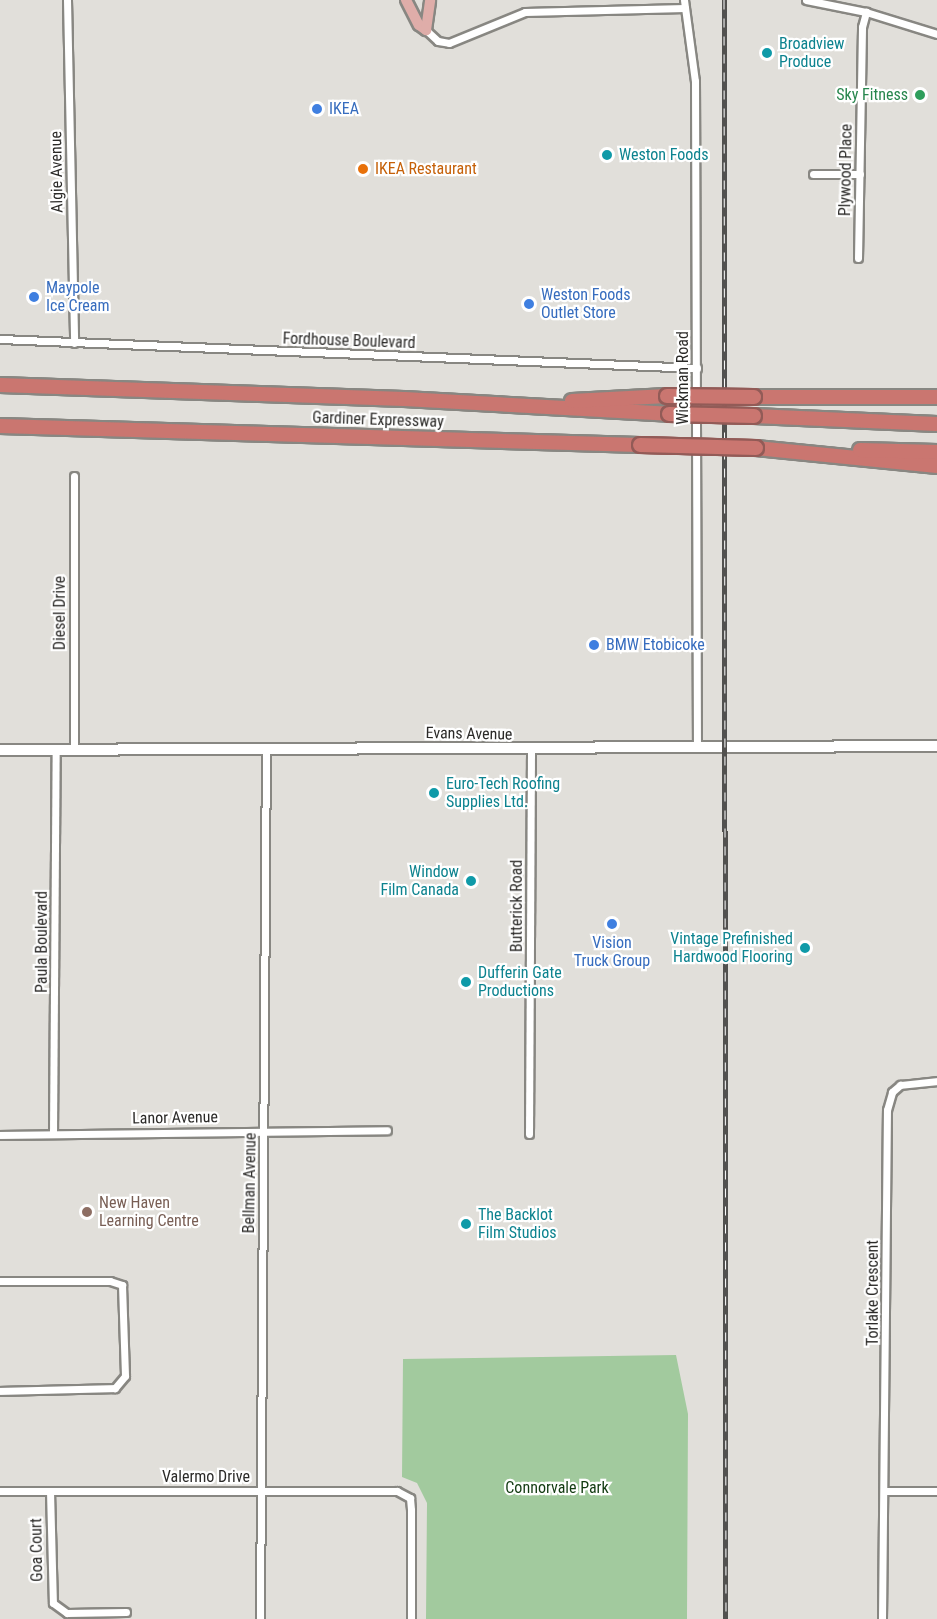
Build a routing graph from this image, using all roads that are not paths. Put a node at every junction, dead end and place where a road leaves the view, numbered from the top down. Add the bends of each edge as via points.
1 (67, 0) edge
2 (406, 0) edge
3 (430, 0) edge
4 (806, 0) edge
5 (685, 4) edge
6 (866, 12) junction
7 (426, 30) junction
8 (937, 34) edge
9 (813, 174) dead end
10 (860, 174) junction
11 (858, 258) dead end
12 (0, 339) edge
13 (74, 343) junction
14 (697, 368) junction
15 (0, 385) edge
16 (937, 396) edge
17 (519, 404) junction
18 (937, 424) edge
19 (0, 426) edge
20 (756, 448) junction
21 (937, 452) edge
22 (937, 466) edge
23 (74, 476) dead end
24 (937, 746) edge
25 (267, 748) junction
26 (697, 748) junction
27 (0, 750) edge
28 (56, 750) junction
29 (74, 750) junction
30 (531, 750) junction
31 (937, 1082) edge
32 (387, 1130) dead end
33 (264, 1131) junction
34 (53, 1134) junction
35 (529, 1134) dead end
36 (0, 1135) edge
37 (0, 1281) edge
38 (0, 1391) edge
39 (260, 1490) junction
40 (0, 1491) edge
41 (50, 1491) junction
42 (885, 1491) junction
43 (937, 1491) edge
44 (126, 1612) dead end
45 (260, 1619) edge
46 (411, 1619) edge
47 (882, 1619) edge

1 - 13 street, Algie Avenue
2 - 7 main road via 419,25
3 - 7 main road
4 - 6 street
5 - 7 street, Wickman Road via 525,12 449,43 438,41
5 - 14 street, Wickman Road via 695,81
6 - 8 street
6 - 10 street, Plywood Place via 862,27
9 - 10 street
10 - 11 street, Plywood Place
12 - 13 street, Fordhouse Boulevard
13 - 14 street, Fordhouse Boulevard
14 - 26 street, Wickman Road
15 - 17 highway, Gardiner Expressway
16 - 17 highway, Gardiner Expressway, bridge via 667,396
17 - 18 highway, Gardiner Expressway, bridge
19 - 20 highway, Gardiner Expressway, bridge
20 - 21 highway, Gardiner Expressway
20 - 22 highway, Gardiner Expressway
23 - 29 street, Diesel Drive
24 - 26 main road, Evans Avenue
25 - 29 main road, Evans Avenue
25 - 30 main road, Evans Avenue
25 - 33 street, Bellman Avenue
26 - 30 main road, Evans Avenue
27 - 28 main road, Evans Avenue
28 - 29 main road, Evans Avenue
28 - 34 street, Paula Boulevard
30 - 35 street, Butterick Road
31 - 42 street, Torlake Crescent via 900,1085 892,1092 887,1110
32 - 33 street, Lanor Avenue
33 - 34 street, Lanor Avenue
33 - 39 street, Bellman Avenue
34 - 36 street, Lanor Avenue
37 - 38 street via 117,1282 125,1291 122,1383 104,1389
39 - 41 street, Valermo Drive
39 - 45 street, Bellman Avenue
39 - 46 street, Valermo Drive via 390,1489 410,1498
40 - 41 street, Valermo Drive
41 - 44 street, Goa Court via 52,1603 67,1613
42 - 43 street
42 - 47 street

